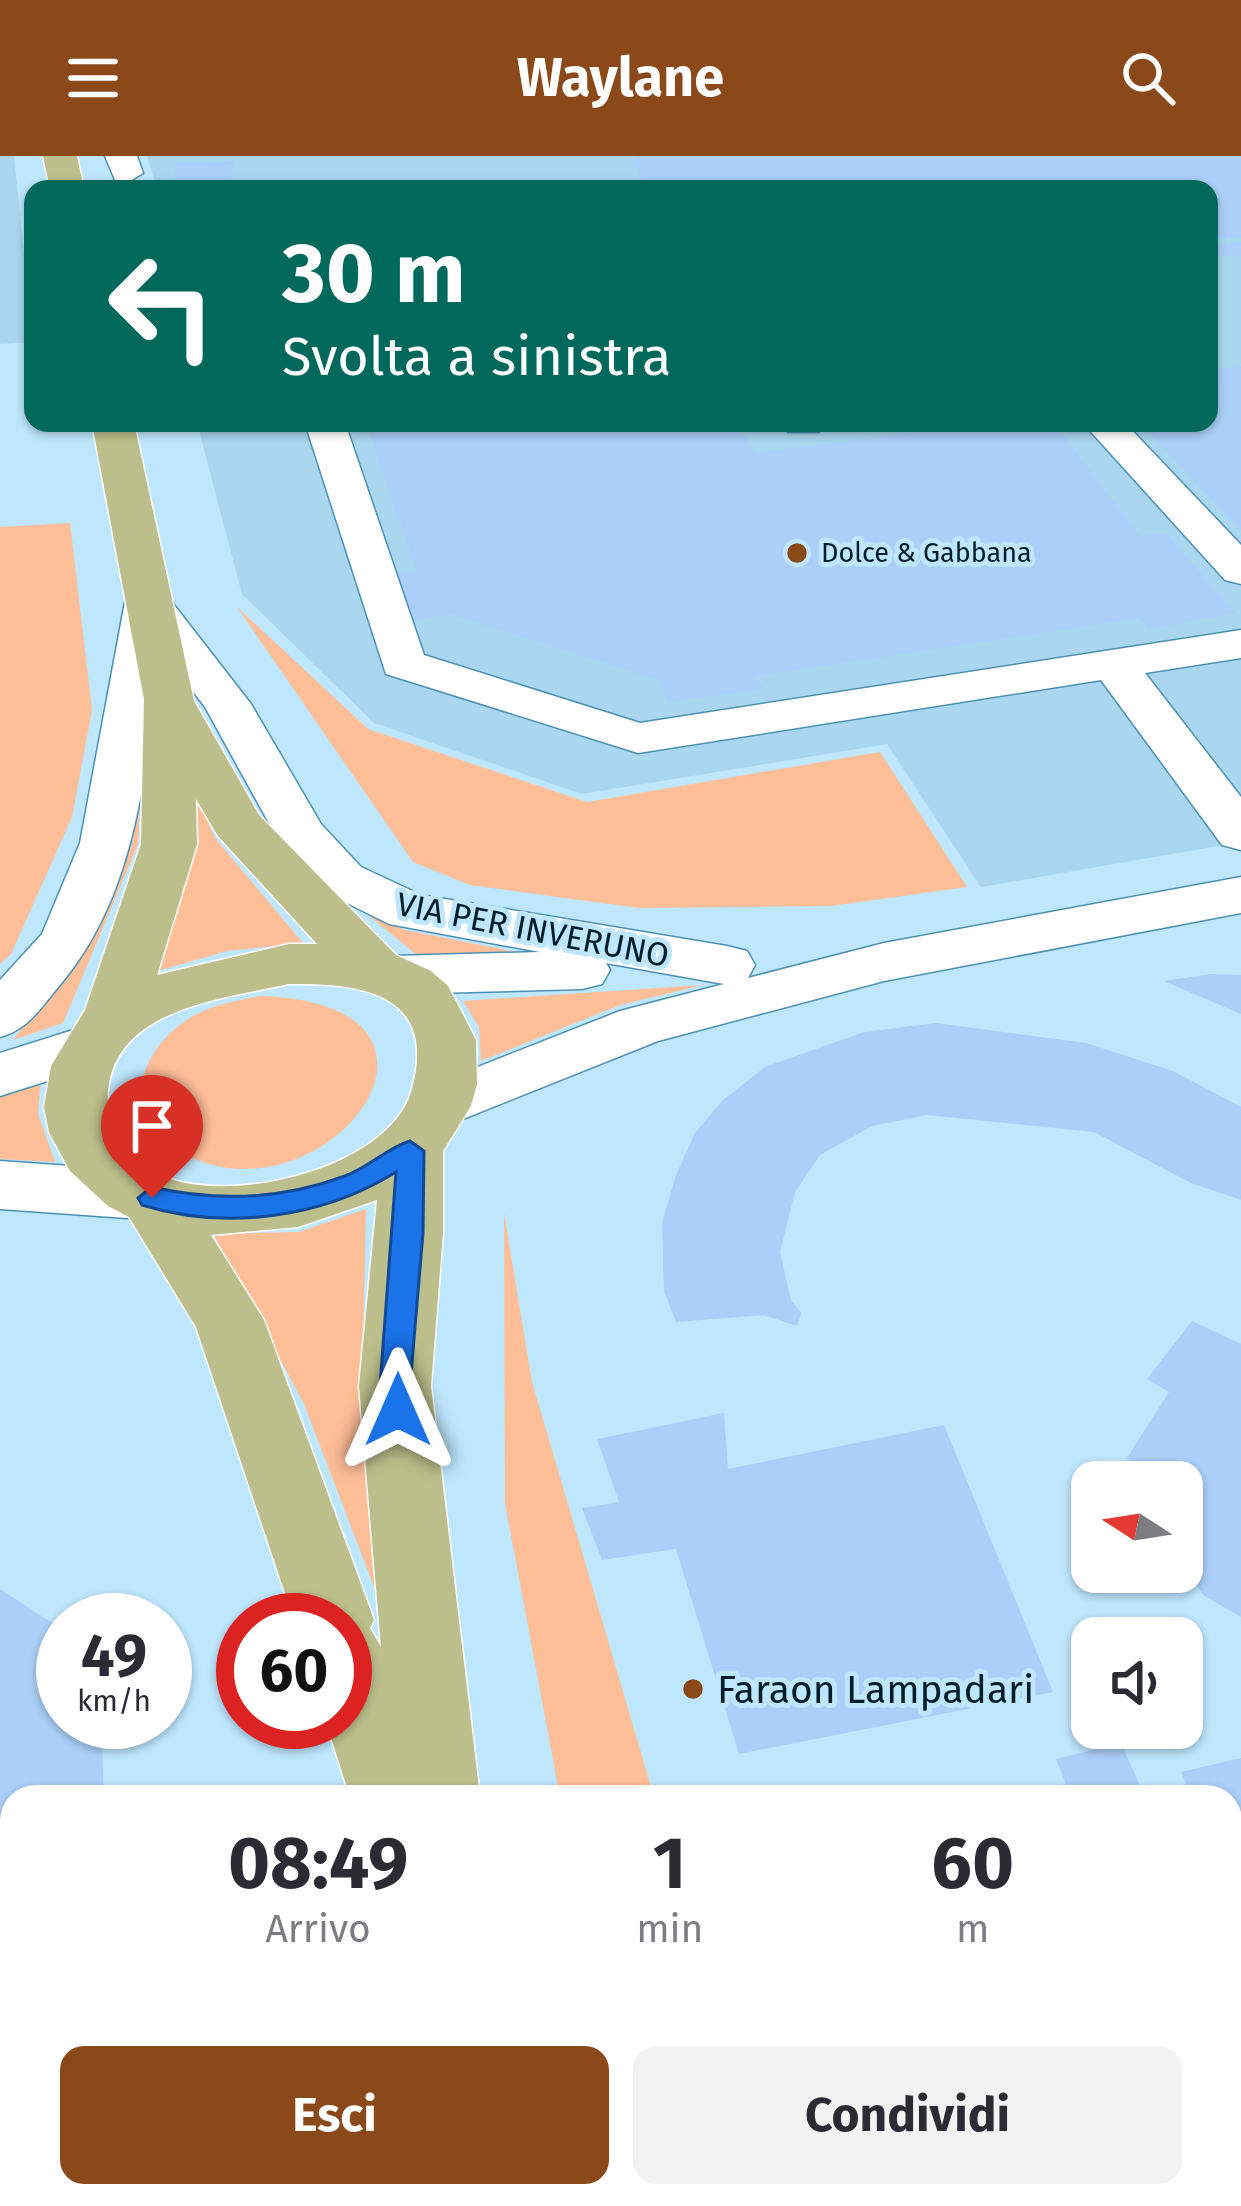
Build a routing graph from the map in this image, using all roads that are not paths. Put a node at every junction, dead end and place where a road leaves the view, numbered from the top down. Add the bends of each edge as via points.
1 (115, 432) edge
2 (329, 432) edge
3 (1110, 432) edge
4 (1241, 571) edge
5 (148, 602) junction
6 (1241, 644) edge
7 (1113, 664) junction
8 (169, 699) junction
9 (1241, 833) edge
10 (1241, 895) edge
11 (884, 962) junction
12 (727, 965) junction
13 (385, 972) junction
14 (0, 1017) edge
15 (99, 1034) junction
16 (0, 1075) edge
17 (426, 1128) junction
18 (0, 1185) edge
19 (146, 1196) junction
20 (325, 1593) edge
21 (372, 1735) edge
22 (389, 1785) edge
23 (435, 1785) edge

1 - 5 main road
2 - 7 street via 404,664 638,738
3 - 4 street
5 - 8 main road
5 - 12 street, VIA PER INVERUNO via 227,704 300,833 342,879 408,911
5 - 14 street via 106,843 67,943
6 - 7 street
7 - 9 street
8 - 13 main road, VIA PER INVERUNO via 237,824
8 - 15 main road via 169,844
10 - 11 street
11 - 12 street
11 - 17 street via 641,1025
12 - 13 street
13 - 15 main road via 289,964 136,1005
13 - 17 main road via 419,992 445,1031 450,1081
15 - 16 street
15 - 19 main road via 74,1104 81,1137 97,1161
17 - 19 main road via 357,1183 289,1202 192,1207
17 - 23 main road via 395,1386
18 - 19 street
19 - 20 main road via 229,1320
21 - 22 main road

